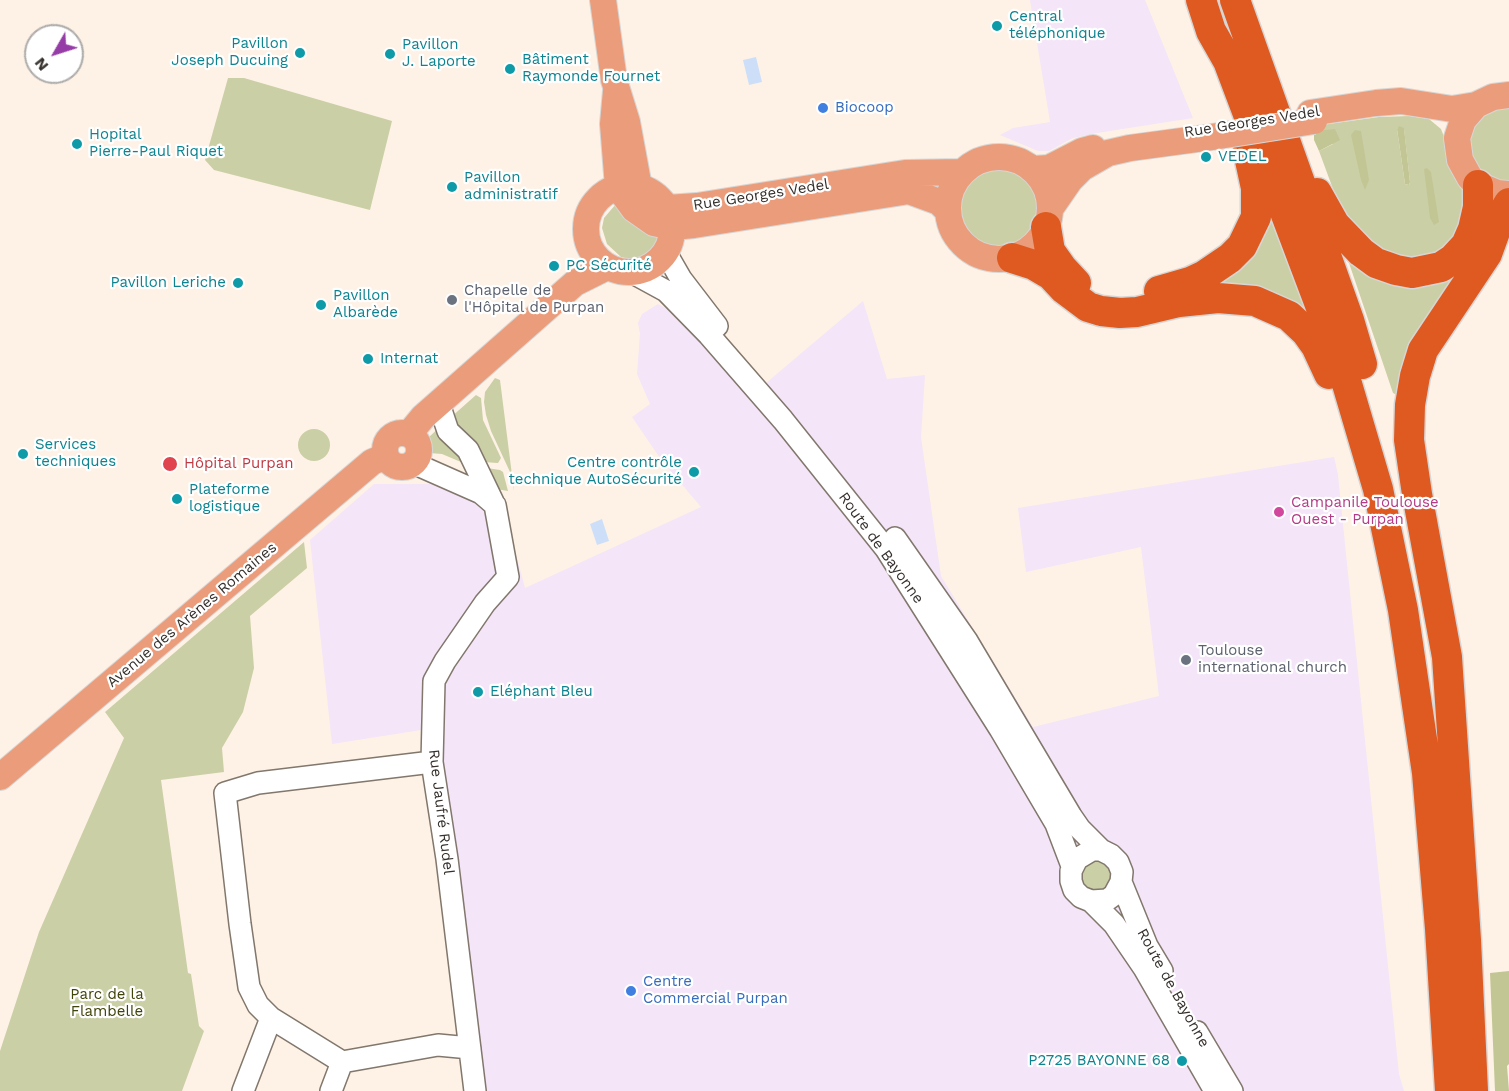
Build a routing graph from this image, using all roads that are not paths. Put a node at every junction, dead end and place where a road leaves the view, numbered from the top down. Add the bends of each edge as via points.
1 (603, 0) edge
2 (1201, 0) edge
3 (1235, 0) edge
4 (1211, 31) junction
5 (1509, 95) edge
6 (1476, 105) junction
7 (1312, 117) junction
8 (1276, 120) junction
9 (1219, 132) junction
10 (1457, 138) junction
11 (1033, 169) junction
12 (961, 172) junction
13 (1478, 185) junction
14 (628, 187) junction
15 (1509, 194) edge
16 (1509, 203) edge
17 (947, 210) junction
18 (670, 217) junction
19 (1048, 218) junction
20 (588, 243) junction
21 (666, 253) junction
22 (1012, 258) junction
23 (607, 267) junction
24 (633, 273) junction
25 (575, 283) junction
26 (439, 404) junction
27 (409, 434) junction
28 (386, 456) junction
29 (413, 463) junction
30 (1378, 489) junction
31 (495, 505) junction
32 (1454, 760) junction
33 (432, 762) junction
34 (0, 777) edge
35 (1101, 850) junction
36 (1072, 866) junction
37 (1121, 882) junction
38 (1091, 902) junction
39 (271, 1018) junction
40 (470, 1048) junction
41 (342, 1062) junction
42 (243, 1091) edge
43 (331, 1091) edge
44 (475, 1091) edge
45 (1215, 1091) edge
46 (1232, 1091) edge
47 (1450, 1091) edge
48 (1473, 1091) edge

1 - 14 main road via 616,91 627,122
2 - 4 highway
3 - 8 highway
4 - 19 highway via 1217,68 1250,155 1256,188 1256,217 1242,246 1219,267 1190,282 1148,294 1113,298 1087,290 1062,268 1050,251
4 - 30 highway via 1228,61 1330,329
5 - 6 main road, Rue Georges Vedel
6 - 7 main road, Rue Georges Vedel via 1452,109 1401,101 1376,102
6 - 10 main road via 1463,120
7 - 9 main road, Rue Georges Vedel, bridge
7 - 10 main road, Rue Georges Vedel via 1421,112 1449,128
8 - 13 highway via 1335,225 1361,252 1396,270 1428,271 1453,259 1466,245 1473,229
8 - 32 highway via 1349,320 1396,481 1419,571
9 - 11 main road, Rue Georges Vedel via 1106,145 1082,151 1049,168
9 - 19 main road, Rue Georges Vedel via 1108,153 1070,180
10 - 13 main road via 1460,160
11 - 12 main road via 1012,158 994,156 976,161
11 - 19 main road via 1048,193
12 - 17 main road via 948,195
12 - 18 main road, Rue Georges Vedel via 905,173 697,206
13 - 15 main road
14 - 18 main road via 634,209 646,218 654,223
14 - 20 main road via 606,192 591,208 587,219
16 - 32 highway via 1487,254 1423,350 1410,405 1409,440 1447,657
17 - 18 main road, Rue Georges Vedel via 939,202 909,191 694,225
17 - 22 main road via 955,236 964,246 989,259
18 - 21 main road via 671,242
19 - 22 main road via 1038,241
20 - 23 main road
20 - 25 main road
21 - 24 main road via 646,270
21 - 35 street, Route de Bayonne via 718,326 902,548 967,641 1071,816
22 - 30 highway via 1051,275 1088,307 1101,311 1137,312 1218,298 1255,301 1289,316 1316,346 1335,387 1360,462
23 - 24 main road
23 - 25 main road
24 - 36 street, Route de Bayonne via 666,291 709,335 886,549 1056,824
25 - 26 main road
26 - 27 main road
26 - 31 street, Rue Jaufré Rudel via 448,430 468,450
27 - 28 main road via 390,437 385,446
27 - 29 main road via 419,450
28 - 29 main road via 394,465
28 - 34 main road, Avenue des Arènes Romaines via 372,462
29 - 31 street via 481,493
30 - 47 highway via 1403,610 1427,773
31 - 33 street, Rue Jaufré Rudel via 508,577 485,603 434,681
32 - 48 highway
33 - 39 street via 258,783 225,793 249,987 258,1005
33 - 40 street, Rue Jaufré Rudel
35 - 36 street via 1084,853
35 - 37 street, Route de Bayonne via 1118,862
36 - 38 street, Route de Bayonne via 1074,890
37 - 38 street via 1107,900
37 - 46 street, Route de Bayonne via 1147,946
38 - 45 street, Route de Bayonne via 1114,924 1144,968
39 - 41 street
39 - 42 street
40 - 41 street via 438,1046
40 - 44 street, Rue Jaufré Rudel
41 - 43 street

